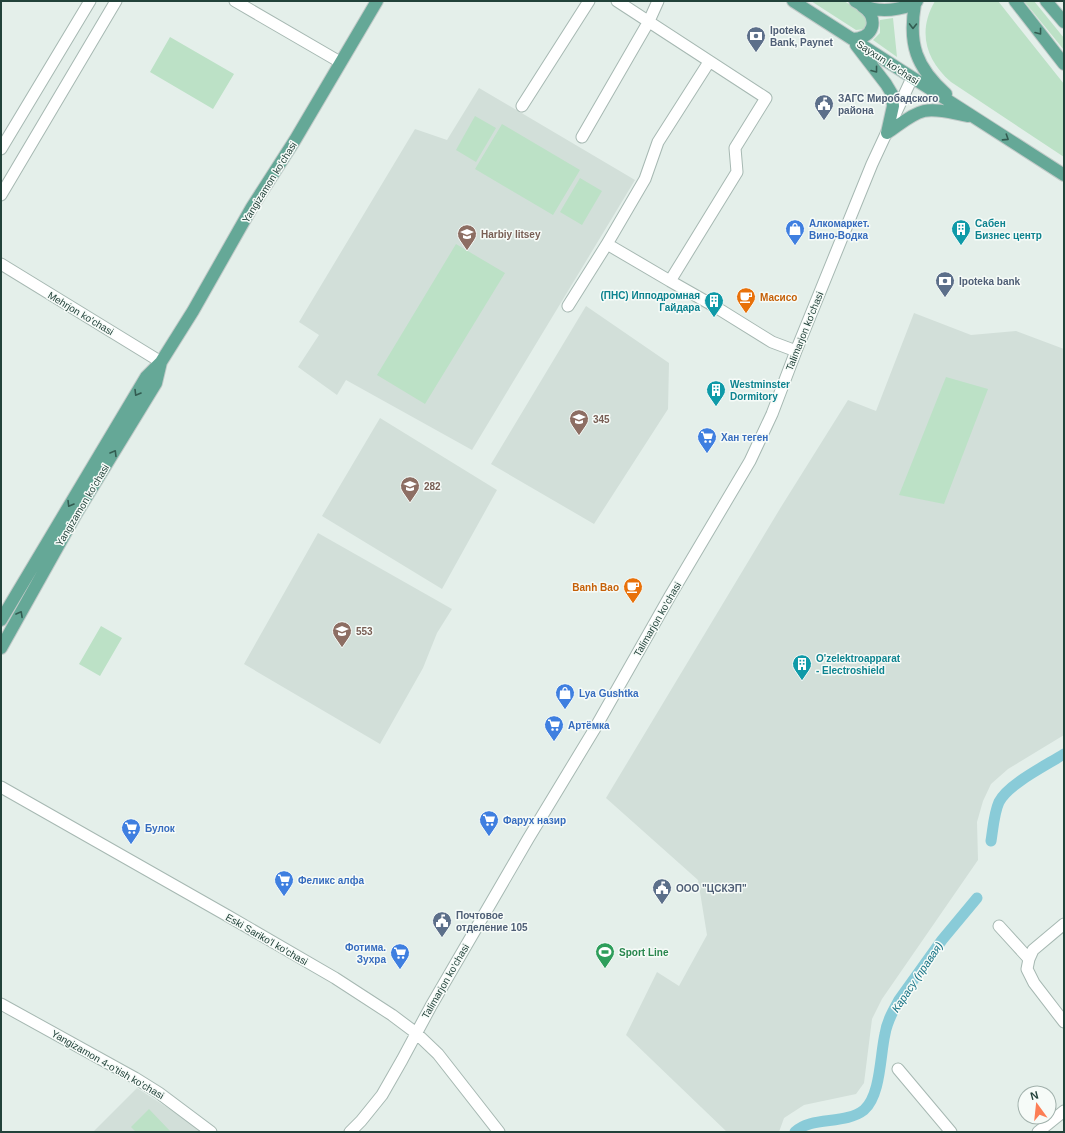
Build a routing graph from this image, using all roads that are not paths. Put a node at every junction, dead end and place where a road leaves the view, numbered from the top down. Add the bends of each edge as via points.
1 (90, 1) edge
2 (116, 1) edge
3 (236, 1) edge
4 (377, 1) edge
5 (590, 1) edge
6 (617, 1) edge
7 (658, 1) edge
8 (793, 1) edge
9 (1015, 1) edge
10 (1046, 1) edge
11 (916, 2) edge
12 (857, 3) edge
13 (649, 21) junction
14 (1064, 22) edge
15 (852, 39) junction
16 (915, 49) junction
17 (340, 62) junction
18 (709, 62) junction
19 (1064, 64) edge
20 (912, 78) junction
21 (522, 106) dead end
22 (973, 117) junction
23 (887, 133) junction
24 (582, 137) dead end
25 (1, 149) edge
26 (1064, 175) edge
27 (1, 195) edge
28 (607, 244) junction
29 (1, 264) edge
30 (670, 281) junction
31 (568, 306) dead end
32 (796, 351) junction
33 (161, 362) junction
34 (1, 620) edge
35 (1, 648) edge
36 (1, 787) edge
37 (1064, 924) edge
38 (999, 926) dead end
39 (1029, 958) junction
40 (1, 1004) edge
41 (1064, 1022) edge
42 (416, 1033) junction
43 (898, 1069) dead end
44 (1064, 1111) edge
45 (1041, 1131) edge
46 (211, 1132) edge
47 (350, 1132) edge
48 (499, 1132) edge
49 (951, 1132) edge

1 - 25 street
2 - 27 street
3 - 17 street
4 - 17 main road, Yangizamon ko'chasi
5 - 21 street
6 - 13 street
7 - 13 street
8 - 15 main road, Sayxun ko'chasi
9 -> 19 main road
10 - 14 main road
11 - 12 main road via 900,9 884,11
11 -> 16 main road via 913,26
12 - 15 main road via 871,14 872,26 865,36
13 - 18 street
13 - 24 street
15 - 20 main road, Sayxun ko'chasi
15 -> 23 main road via 892,94 893,106
16 - 20 main road
16 - 22 main road via 929,76
17 - 33 main road, Yangizamon ko'chasi
18 - 28 street via 658,142 645,179
18 - 30 street via 766,98 735,148 737,172
20 - 22 main road, Sayxun ko'chasi
20 - 23 street, Talimarjon ko'chasi
22 - 23 main road via 934,110 926,111
22 -> 26 main road, Sayxun ko'chasi
23 - 32 street, Talimarjon ko'chasi
28 - 30 street
28 - 31 street
29 - 33 street, Mehrjon ko'chasi
30 - 32 street via 772,342
32 - 42 street, Talimarjon ko'chasi via 767,425 744,471
33 -> 34 main road, Yangizamon ko'chasi via 146,377
35 -> 33 main road, Yangizamon ko'chasi via 76,514 156,384
36 - 42 street, Eski Sariko'l ko'chasi via 335,978
37 - 39 street via 1033,950
38 - 39 street
39 - 41 street via 1027,969 1034,984
40 - 46 street, Yangizamon 4-o'tish ko'chasi via 135,1078
42 - 47 street, Talimarjon ko'chasi via 382,1095
42 - 48 street, Eski Sariko'l ko'chasi via 438,1054
43 - 49 street
44 - 45 street

